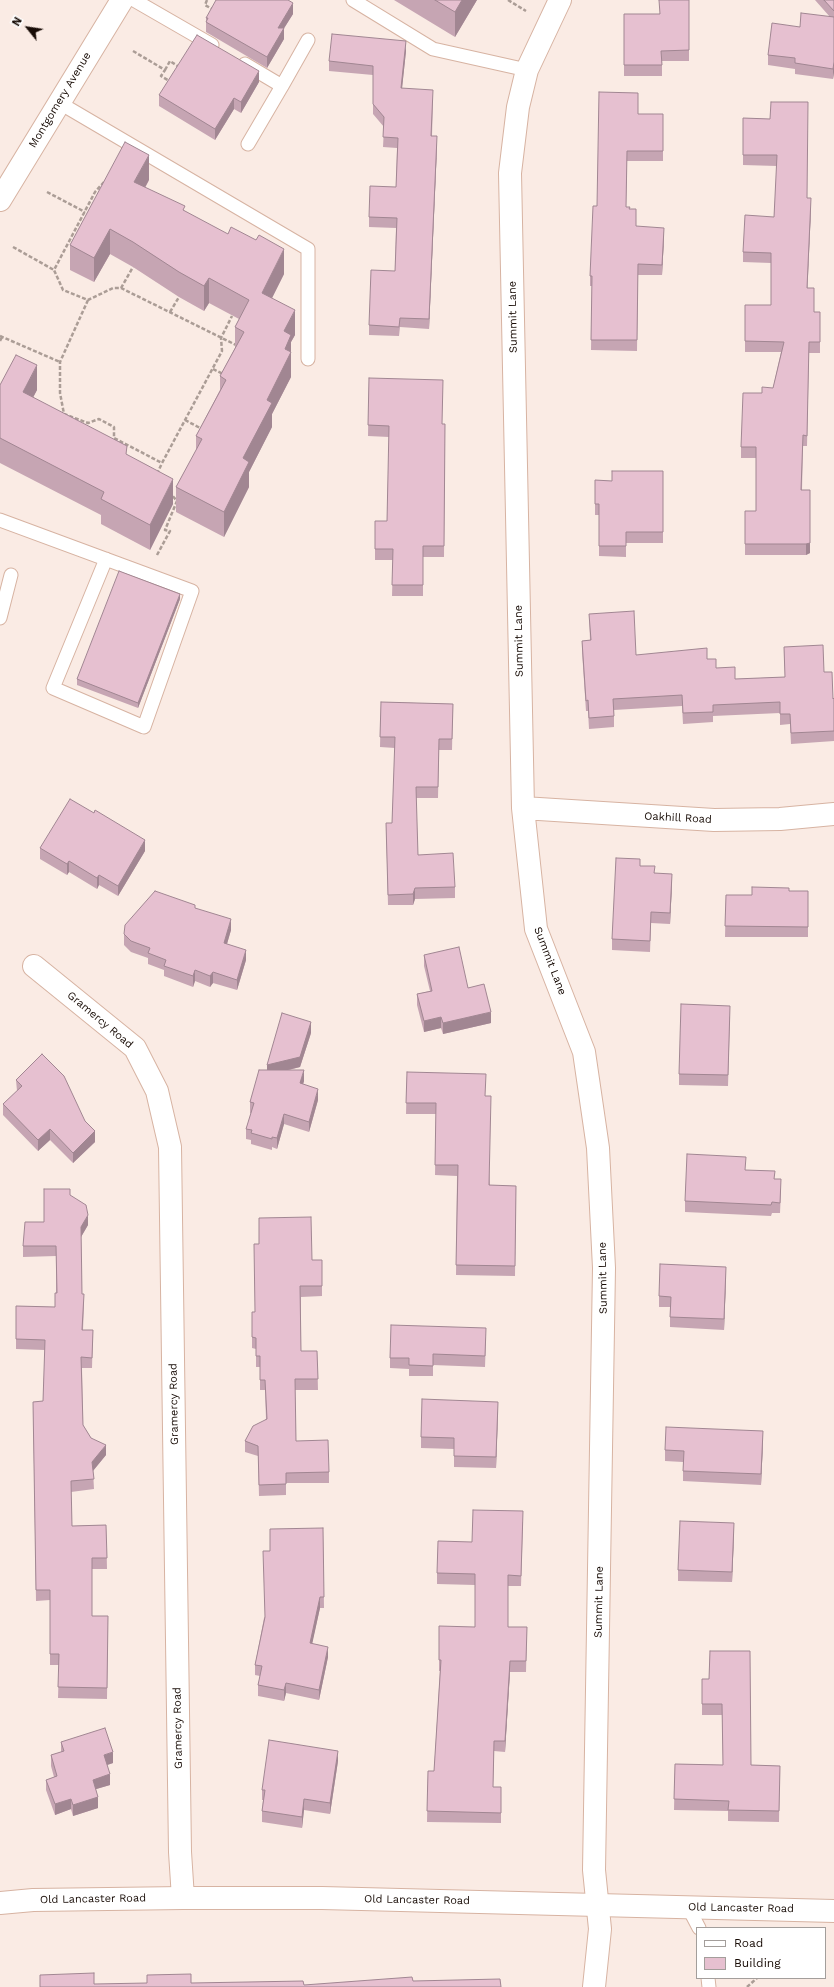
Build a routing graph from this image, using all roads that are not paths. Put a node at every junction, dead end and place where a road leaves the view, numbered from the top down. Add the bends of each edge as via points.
1 (122, 0) edge
2 (134, 0) edge
3 (353, 0) edge
4 (560, 0) edge
5 (308, 40) dead end
6 (223, 52) edge
7 (236, 59) edge
8 (527, 70) junction
9 (282, 86) junction
10 (58, 102) junction
11 (248, 144) dead end
12 (0, 200) edge
13 (308, 359) dead end
14 (0, 520) edge
15 (106, 559) junction
16 (11, 575) dead end
17 (0, 618) edge
18 (523, 808) junction
19 (834, 814) edge
20 (34, 966) dead end
21 (183, 1898) junction
22 (0, 1902) edge
23 (596, 1904) junction
24 (688, 1907) junction
25 (834, 1910) edge
26 (698, 1927) edge
27 (594, 1987) edge

1 - 10 street, Montgomery Avenue
2 - 6 lane
3 - 8 lane via 433,49
4 - 8 street, Summit Lane
5 - 9 lane
7 - 9 lane
8 - 18 street, Summit Lane via 518,107 510,174
9 - 11 lane
10 - 12 street, Montgomery Avenue
10 - 13 lane via 308,249
14 - 15 lane
15 - 15 lane via 53,688 144,727 192,591
16 - 17 lane
18 - 19 street, Oakhill Road via 714,820 780,819
18 - 23 street, Summit Lane via 536,929 584,1052 598,1148 604,1268 594,1870
20 - 21 street, Gramercy Road via 135,1048 157,1091 170,1147
21 - 22 street, Old Lancaster Road
21 - 23 street, Old Lancaster Road via 322,1898
23 - 24 street, Old Lancaster Road
23 - 27 street, Summit Lane via 600,1929
24 - 25 street, Old Lancaster Road
24 - 26 lane

